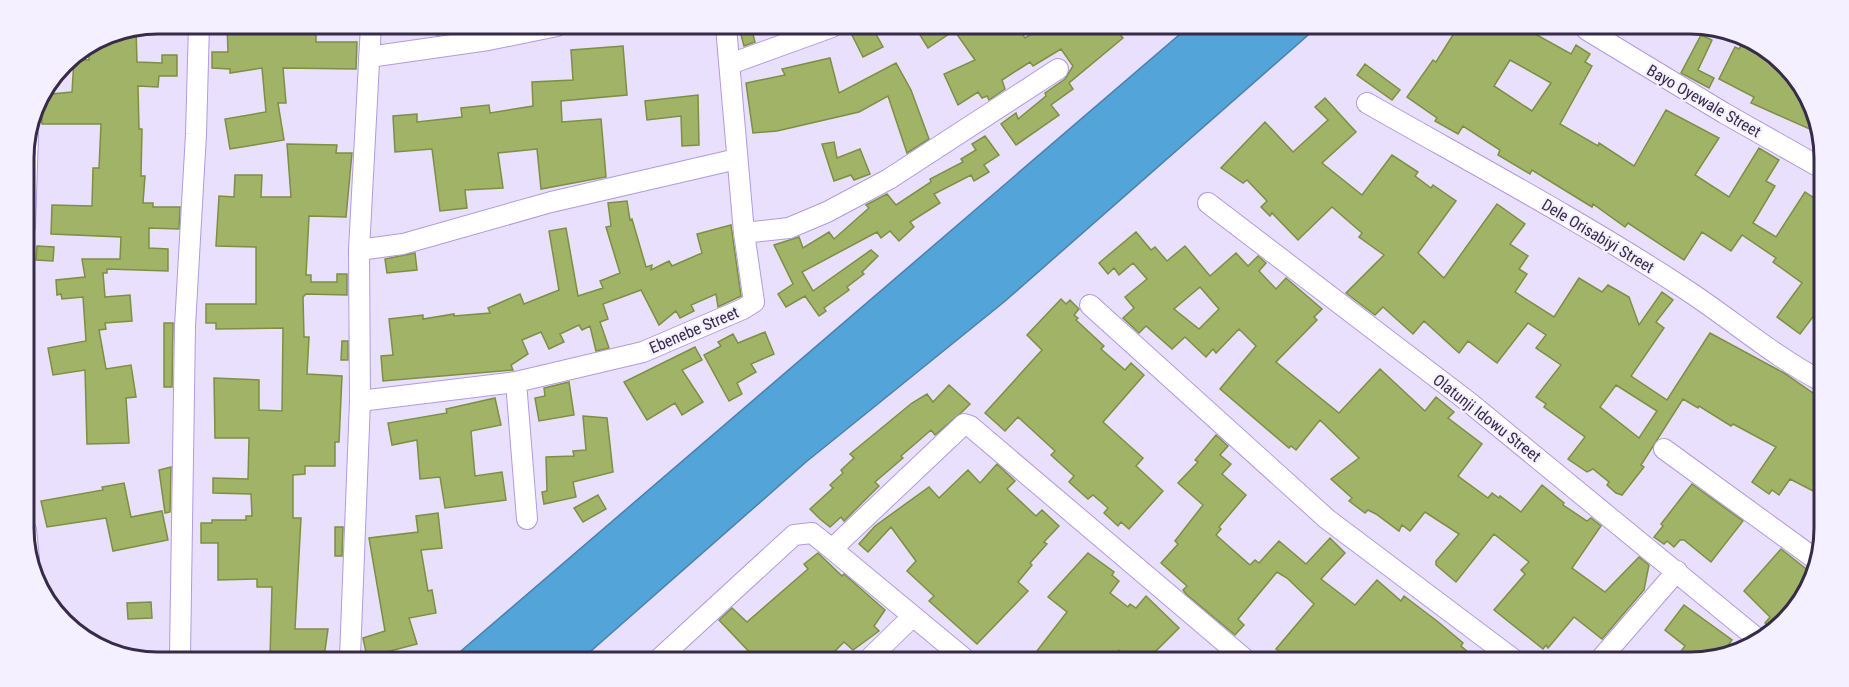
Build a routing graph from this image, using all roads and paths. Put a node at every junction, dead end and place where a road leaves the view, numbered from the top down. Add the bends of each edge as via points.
1 (1594, 34) edge
2 (199, 35) edge
3 (370, 35) edge
4 (514, 35) edge
5 (727, 35) edge
6 (811, 35) edge
7 (369, 57) junction
8 (730, 64) junction
9 (1058, 69) dead end
10 (1367, 103) dead end
11 (737, 159) junction
12 (1814, 164) edge
13 (1209, 203) dead end
14 (744, 233) junction
15 (359, 250) junction
16 (1090, 305) dead end
17 (1814, 378) edge
18 (516, 382) junction
19 (360, 401) junction
20 (1664, 449) dead end
21 (527, 519) dead end
22 (832, 549) junction
23 (1811, 556) edge
24 (1677, 571) junction
25 (913, 616) junction
26 (1754, 636) edge
27 (180, 652) edge
28 (350, 652) edge
29 (667, 652) edge
30 (876, 652) edge
31 (956, 652) edge
32 (1236, 652) edge
33 (1504, 652) edge
34 (1607, 652) edge

1 - 12 street, Bayo Oyewale Street
2 - 27 street via 185,326
3 - 7 street
4 - 7 street
5 - 8 street, Ebenebe Street
6 - 8 street
7 - 15 street
8 - 11 street, Ebenebe Street
9 - 14 street via 889,179 827,212 789,228
10 - 17 street, Dele Orisabiyi Street via 1667,278
11 - 14 street, Ebenebe Street
11 - 15 street via 551,202 403,244
13 - 24 street, Olatunji Idowu Street via 1470,403
14 - 18 street, Ebenebe Street via 754,302 643,352
15 - 19 street
16 - 33 street via 1327,519
18 - 19 street, Ebenebe Street
18 - 21 street
19 - 28 street
20 - 23 street
22 - 25 street
22 - 29 street via 812,533 794,535
22 - 32 street via 964,424
24 - 26 street, Olatunji Idowu Street
24 - 34 street
25 - 30 street
25 - 31 street

